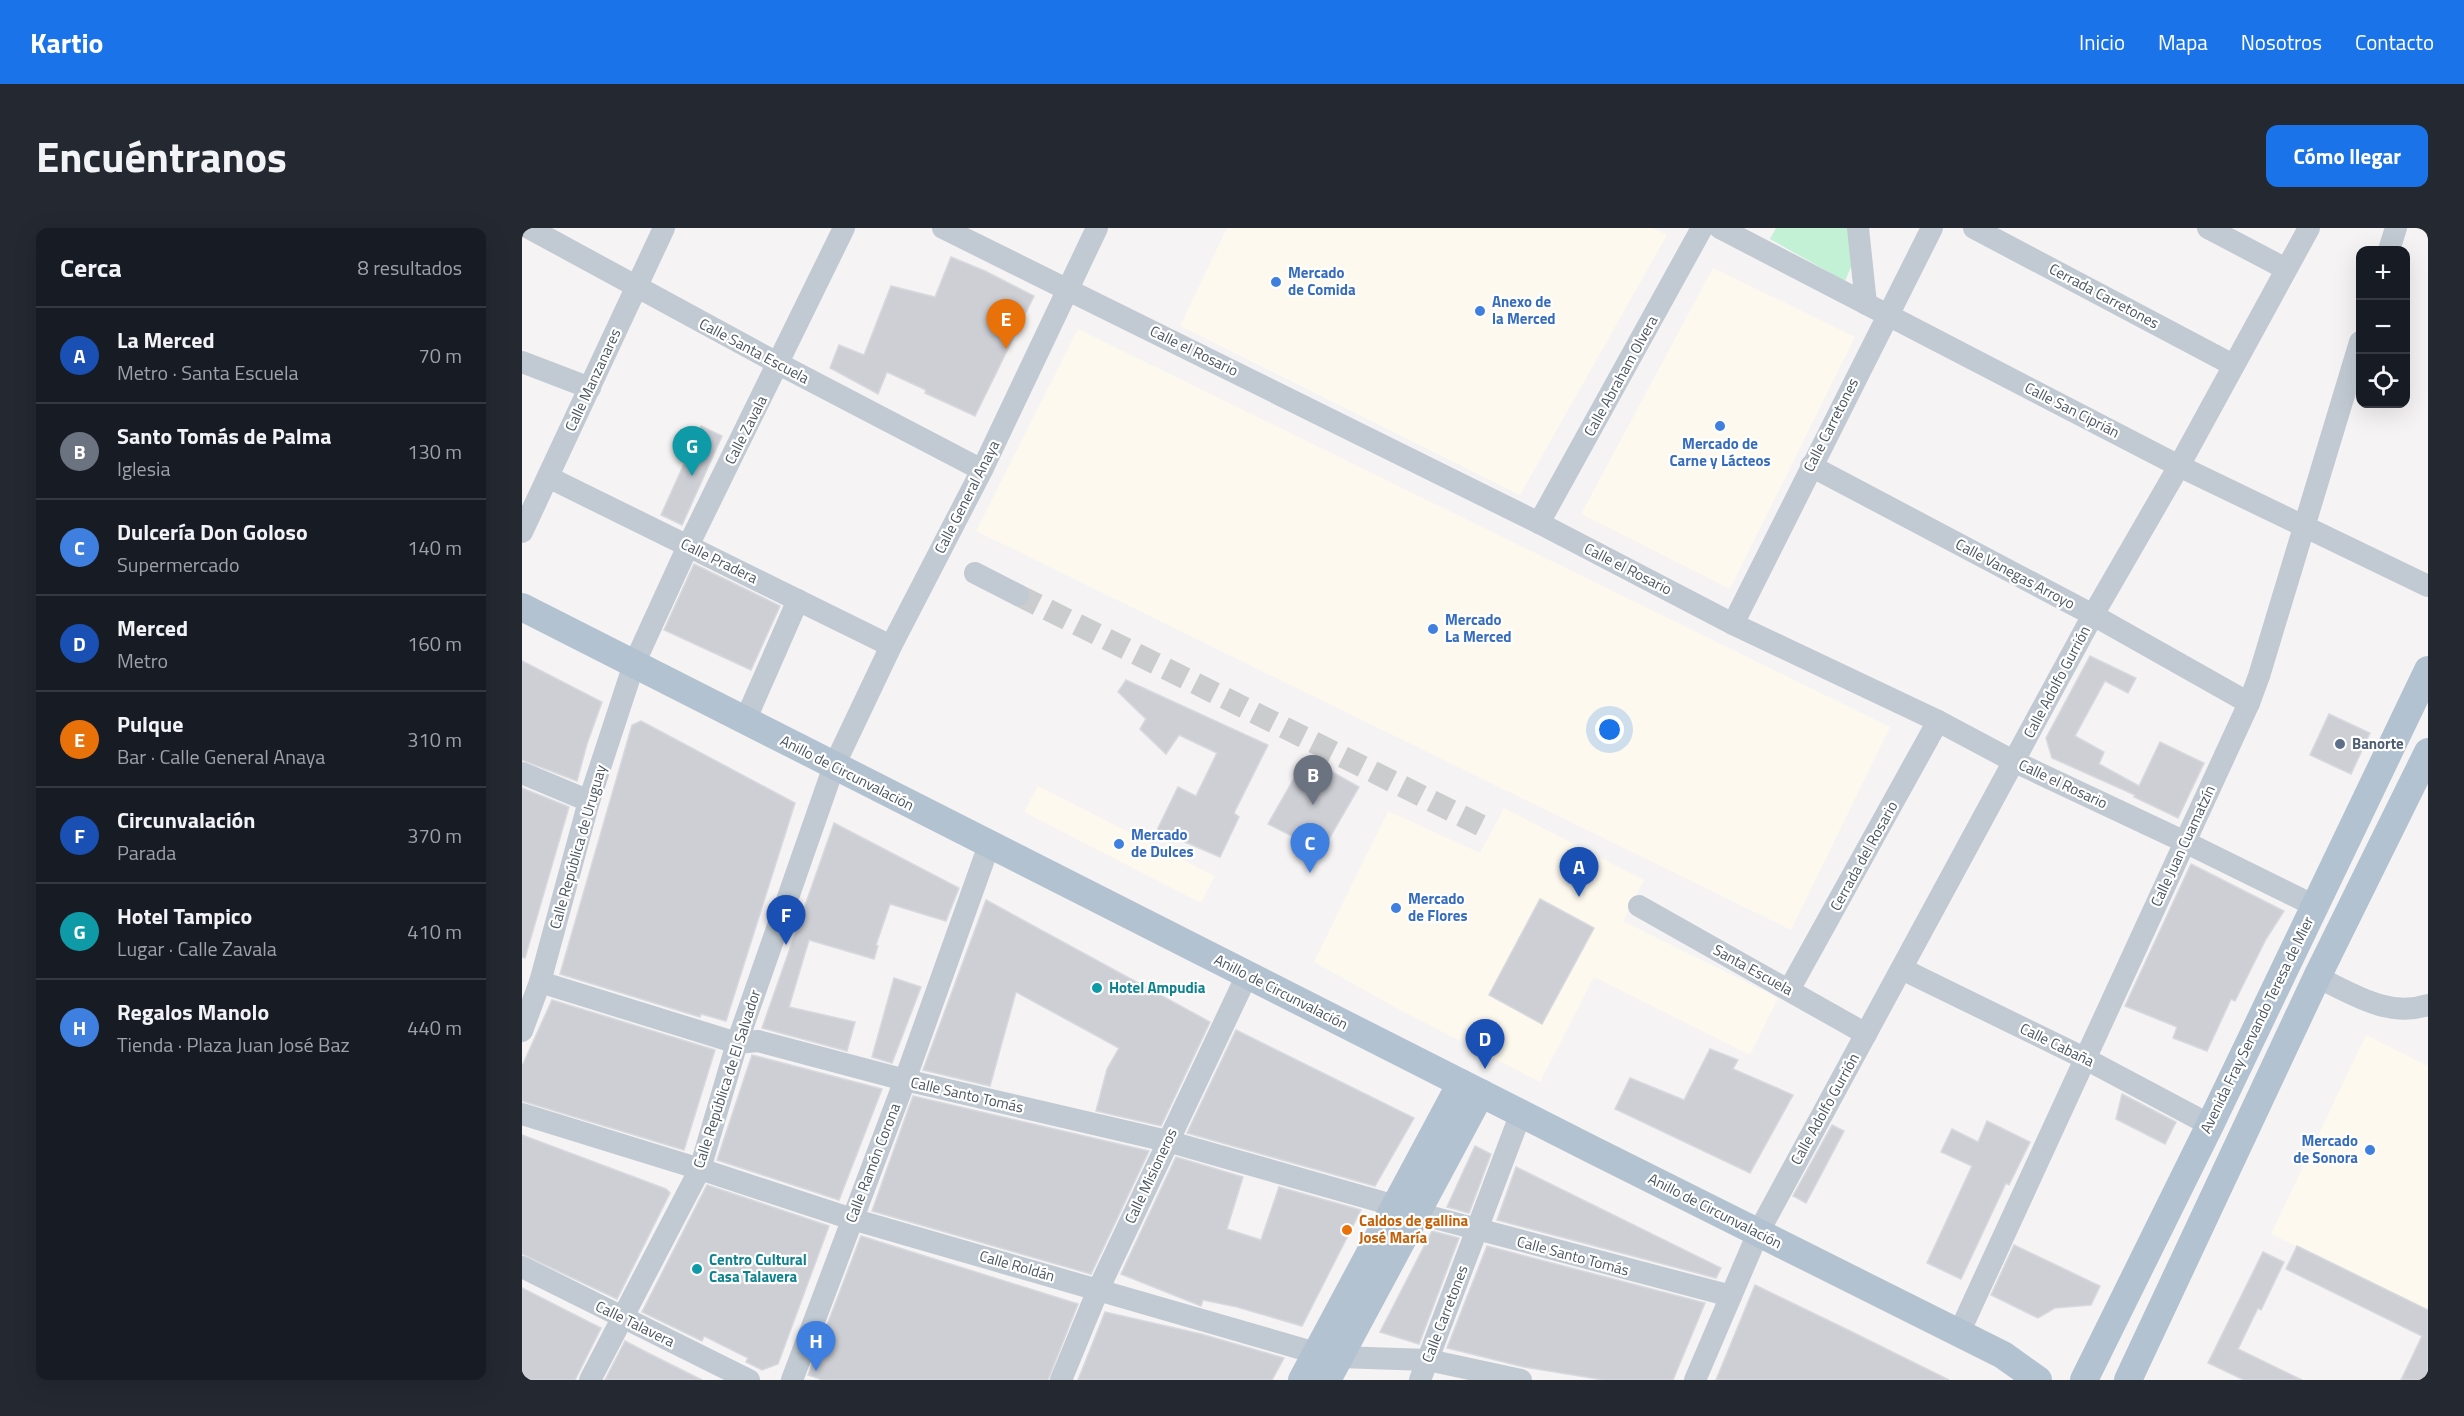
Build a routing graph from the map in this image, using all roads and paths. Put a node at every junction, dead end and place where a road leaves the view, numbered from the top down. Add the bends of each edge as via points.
1 (529, 228) edge
2 (664, 228) edge
3 (844, 228) edge
4 (943, 228) edge
5 (1097, 228) edge
6 (1702, 228) edge
7 (1720, 228) edge
8 (1858, 228) edge
9 (1932, 228) edge
10 (1974, 228) edge
11 (2208, 228) edge
12 (2309, 228) edge
13 (2396, 228) edge
14 (2390, 246) edge
15 (2286, 269) junction
16 (636, 286) junction
17 (1067, 288) junction
18 (1866, 303) junction
19 (1888, 315) junction
20 (2357, 354) edge
21 (522, 362) edge
22 (779, 364) junction
23 (2233, 364) junction
24 (591, 388) junction
25 (1811, 466) junction
26 (2179, 466) junction
27 (982, 470) junction
28 (548, 477) junction
29 (1539, 523) junction
30 (2303, 527) junction
31 (522, 532) edge
32 (688, 546) junction
33 (975, 573) dead end
34 (2428, 586) edge
35 (1018, 595) tunnel mouth
36 (798, 600) junction
37 (522, 606) edge
38 (2093, 615) junction
39 (1733, 624) junction
40 (891, 646) junction
41 (634, 664) junction
42 (2428, 670) edge
43 (2249, 703) junction
44 (745, 721) junction
45 (1938, 722) junction
46 (2428, 752) edge
47 (2014, 762) junction
48 (834, 766) junction
49 (522, 773) edge
50 (589, 801) junction
51 (2185, 842) junction
52 (989, 844) junction
53 (1639, 906) dead end
54 (2315, 906) junction
55 (1902, 969) junction
56 (1247, 975) junction
57 (2317, 977) junction
58 (540, 982) junction
59 (1789, 990) junction
60 (2428, 1005) edge
61 (524, 1019) edge
62 (1866, 1034) junction
63 (737, 1043) junction
64 (2084, 1058) junction
65 (905, 1080) junction
66 (1471, 1088) junction
67 (1521, 1113) junction
68 (522, 1114) edge
69 (2210, 1125) junction
70 (1167, 1141) junction
71 (700, 1169) junction
72 (1406, 1210) junction
73 (852, 1219) junction
74 (1476, 1231) junction
75 (1758, 1233) junction
76 (522, 1267) edge
77 (1098, 1290) junction
78 (1731, 1296) junction
79 (623, 1317) junction
80 (1959, 1333) junction
81 (1328, 1364) edge
82 (1424, 1370) edge
83 (799, 1379) edge
84 (590, 1380) edge
85 (749, 1380) edge
86 (1061, 1380) edge
87 (1302, 1380) edge
88 (1521, 1380) edge
89 (1695, 1380) edge
90 (2038, 1380) edge
91 (2084, 1380) edge
92 (2128, 1380) edge

1 - 16 street, Calle Santa Escuela
2 - 16 street, Calle Manzanares
3 - 22 street, Calle Zavala
4 - 17 street, Calle el Rosario
5 - 17 street, Calle General Anaya
6 - 29 street, Calle Abraham Olvera
7 - 18 street, Calle San Ciprián
8 - 18 street
9 - 19 street, Calle Carretones
10 - 23 street, Cerrada Carretones
11 - 15 street
12 - 15 street, Calle Adolfo Gurrión
13 - 14 street
15 - 23 street, Calle Adolfo Gurrión
16 - 22 street, Calle Santa Escuela
16 - 24 street, Calle Manzanares
17 - 27 street, Calle General Anaya
17 - 29 street, Calle el Rosario
18 - 19 street, Calle San Ciprián
19 - 25 street, Calle Carretones
19 - 26 street, Calle San Ciprián
20 - 30 street, Calle Juan Cuamatzín
21 - 24 street
22 - 27 street, Calle Santa Escuela
22 - 32 street, Calle Zavala
23 - 26 street, Calle Adolfo Gurrión
24 - 28 street, Calle Manzanares
25 - 38 street, Calle Vanegas Arroyo
25 - 39 street, Calle Carretones
26 - 30 street, Calle San Ciprián
26 - 38 street, Calle Adolfo Gurrión
27 - 40 street, Calle General Anaya
28 - 31 street, Calle Manzanares
28 - 32 street, Calle Pradera
29 - 39 street, Calle el Rosario
30 - 34 street, Calle San Ciprián
30 - 43 street, Calle Juan Cuamatzín
32 - 36 street, Calle Pradera
32 - 41 street, Calle Zavala
33 - 35 street
36 - 40 street, Calle Pradera
36 - 44 street
37 - 41 main road, Anillo de Circunvalación
38 - 43 street, Calle Vanegas Arroyo
38 - 47 street, Calle Adolfo Gurrión
39 - 45 street, Calle el Rosario
40 - 48 street, Calle General Anaya
41 - 44 main road, Anillo de Circunvalación
41 - 50 street, Calle República de Uruguay
42 - 54 main road, Avenida Fray Servando Teresa de Mier
43 - 51 street, Calle Juan Cuamatzín
44 - 48 main road, Anillo de Circunvalación
45 - 47 street, Calle el Rosario
45 - 59 street, Cerrada del Rosario
46 - 57 main road
47 - 51 street, Calle el Rosario
47 - 55 street, Calle Adolfo Gurrión
48 - 52 main road, Anillo de Circunvalación
48 - 63 street, Calle República de El Salvador
49 - 50 street
50 - 58 street, Calle República de Uruguay
51 - 54 street, Calle el Rosario
51 - 64 street, Calle Juan Cuamatzín
52 - 56 main road, Anillo de Circunvalación
52 - 65 street, Calle Ramón Corona
53 - 59 street, Santa Escuela
54 - 69 main road, Avenida Fray Servando Teresa de Mier
55 - 62 street, Calle Adolfo Gurrión
55 - 64 street, Calle Cabaña
56 - 66 main road, Anillo de Circunvalación
56 - 70 street, Calle Misioneros
57 - 60 street via 2386,1008 2412,1010
57 - 92 main road
58 - 61 street, Calle República de Uruguay
58 - 63 street, Calle Santo Tomás
59 - 62 street, Santa Escuela
62 - 75 street, Calle Adolfo Gurrión
63 - 65 street, Calle Santo Tomás via 758,1041
63 - 71 street, Calle República de El Salvador
64 - 69 street, Calle Cabaña
64 - 80 street, Calle Juan Cuamatzín
65 - 70 street, Calle Santo Tomás
65 - 73 street, Calle Ramón Corona
66 - 67 main road, Anillo de Circunvalación
66 - 72 main road
67 - 74 street, Calle Carretones
67 - 75 main road, Anillo de Circunvalación
68 - 71 street, Calle Roldán
69 - 91 main road, Avenida Fray Servando Teresa de Mier
70 - 72 street, Calle Santo Tomás
70 - 77 street, Calle Misioneros
71 - 73 street, Calle Roldán
71 - 79 street, Calle República de El Salvador
72 - 74 street, Calle Santo Tomás
72 - 81 main road
73 - 77 street, Calle Roldán
73 - 83 street, Calle Ramón Corona
74 - 78 street, Calle Santo Tomás
74 - 82 street, Calle Carretones
75 - 78 street, Calle Adolfo Gurrión
75 - 80 main road, Anillo de Circunvalación
76 - 79 street, Calle Talavera
77 - 81 street, Calle Roldán
77 - 86 street, Calle Misioneros
78 - 89 street, Calle Adolfo Gurrión
79 - 84 street, Calle República de El Salvador
79 - 85 street, Calle Talavera
80 - 90 main road, Anillo de Circunvalación via 2003,1355
81 - 82 street, Calle Roldán
81 - 87 main road
82 - 88 street, Calle Roldán

